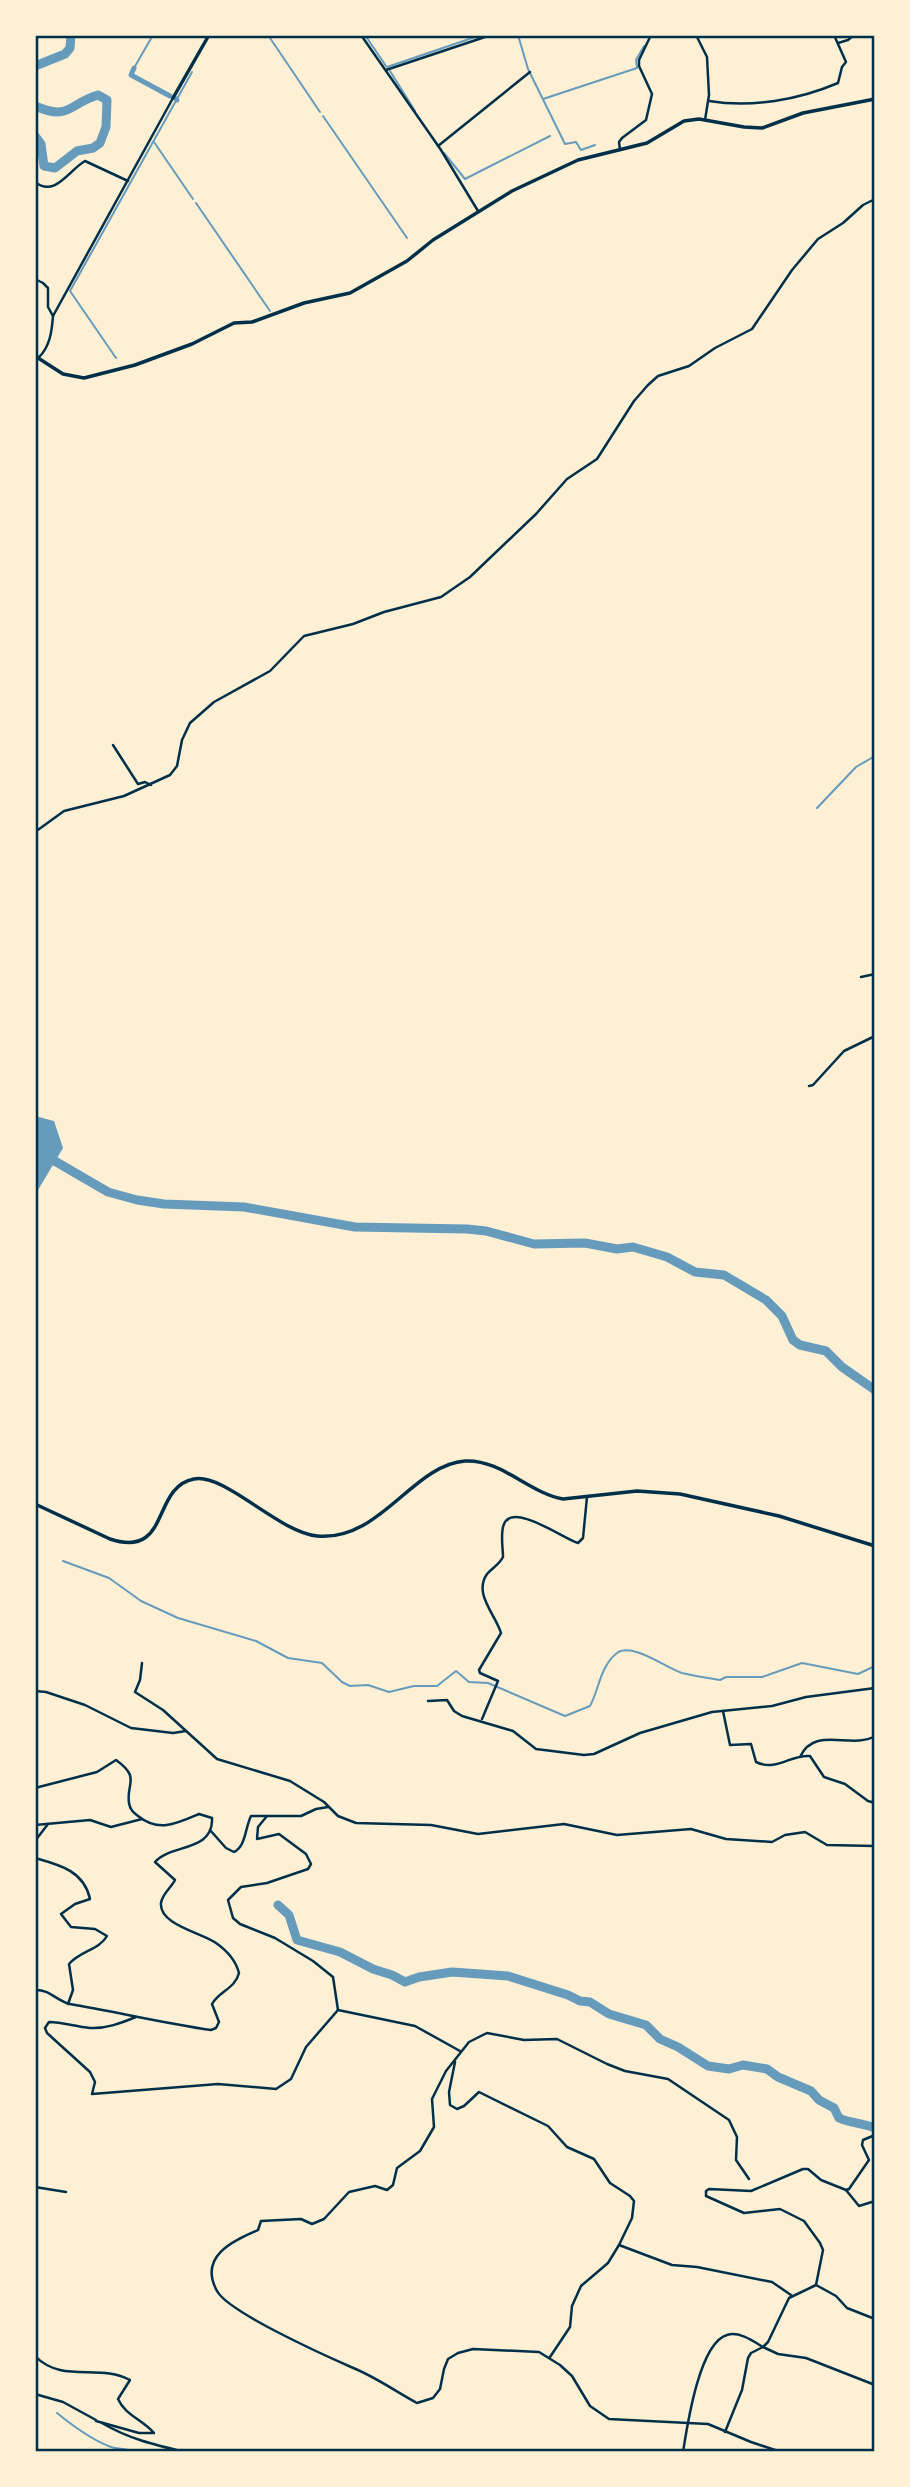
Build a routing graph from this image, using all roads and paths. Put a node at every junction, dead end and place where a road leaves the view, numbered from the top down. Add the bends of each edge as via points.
1 (209, 35) edge
2 (361, 35) edge
3 (491, 35) edge
4 (652, 35) edge
5 (696, 35) edge
6 (834, 35) edge
7 (853, 35) edge
8 (838, 43) junction
9 (386, 70) junction
10 (530, 72) dead end
11 (173, 99) joint
12 (875, 100) edge
13 (709, 101) junction
14 (705, 120) junction
15 (438, 146) junction
16 (620, 150) junction
17 (128, 181) junction
18 (35, 182) edge
19 (875, 199) edge
20 (478, 211) junction
21 (35, 279) edge
22 (53, 316) junction
23 (37, 357) edge
24 (113, 745) dead end
25 (151, 785) junction
26 (35, 824) edge
27 (42, 827) junction
28 (35, 832) edge
29 (875, 974) edge
30 (861, 977) dead end
31 (875, 1036) edge
32 (809, 1086) dead end
33 (587, 1497) junction
34 (35, 1504) edge
35 (875, 1546) edge
36 (142, 1663) dead end
37 (875, 1688) edge
38 (35, 1691) edge
39 (428, 1701) dead end
40 (723, 1711) junction
41 (481, 1720) junction
42 (186, 1731) junction
43 (875, 1736) edge
44 (800, 1757) junction
45 (35, 1788) edge
46 (875, 1803) edge
47 (328, 1807) junction
48 (267, 1816) junction
49 (142, 1819) junction
50 (48, 1824) junction
51 (35, 1825) edge
52 (210, 1830) junction
53 (35, 1841) edge
54 (875, 1846) edge
55 (35, 1858) edge
56 (35, 1990) edge
57 (68, 2004) junction
58 (338, 2010) junction
59 (135, 2017) junction
60 (461, 2051) junction
61 (455, 2061) junction
62 (875, 2135) edge
63 (749, 2179) dead end
64 (35, 2187) edge
65 (846, 2190) junction
66 (66, 2192) dead end
67 (875, 2201) edge
68 (619, 2245) junction
69 (816, 2285) junction
70 (792, 2295) junction
71 (875, 2319) edge
72 (763, 2347) junction
73 (35, 2356) edge
74 (550, 2357) junction
75 (875, 2385) edge
76 (35, 2394) edge
77 (96, 2421) junction
78 (688, 2424) junction
79 (725, 2432) junction
80 (185, 2452) edge
81 (683, 2452) edge
82 (781, 2452) edge

1 - 11 street
2 - 9 street
3 - 9 street
4 - 16 street via 639,60 652,90 646,120 622,138
5 - 13 street via 707,57
6 - 8 street
7 - 8 street
8 - 13 street via 846,62 835,85 783,100
9 - 15 street
10 - 15 street
11 - 17 street
12 - 14 street via 803,113 762,128
13 - 14 street
14 - 16 street via 684,121 647,143
15 - 20 street
16 - 20 street via 578,160
17 - 18 street via 85,161 59,184 48,188
17 - 22 street
19 - 25 street via 818,239 752,329 648,385 597,459 567,479 470,577 441,597 304,636 270,671 214,702 190,723 176,769
20 - 23 street via 407,261 350,293 252,322 234,323 135,365 84,378 63,374
21 - 22 street via 48,288
22 - 23 street via 44,353
24 - 25 street via 138,784
25 - 27 street via 64,811
26 - 27 street
27 - 28 street
29 - 30 street
31 - 32 street via 844,1051
33 - 34 street via 552,1497 493,1467 454,1462 366,1524 326,1536 287,1527 216,1482 199,1478 177,1488 153,1530 139,1542 130,1543 110,1539
33 - 35 street via 637,1491 680,1494 779,1516
33 - 41 street via 583,1538 578,1543 532,1520 511,1517 503,1527 503,1558 486,1576 483,1596 501,1633 480,1673 498,1681
36 - 42 street via 135,1692
37 - 40 street
38 - 42 street via 85,1705 131,1728
39 - 41 street via 447,1700 456,1712
40 - 41 street via 640,1733 584,1755 536,1749 513,1731
40 - 44 street via 730,1745 751,1744 756,1762 784,1763
42 - 47 street via 217,1759 290,1781
43 - 44 street via 864,1741 815,1741
44 - 46 street via 810,1756 824,1777
45 - 49 street via 97,1772 117,1760 129,1773 130,1809
47 - 48 street via 301,1816
47 - 54 street via 356,1823 431,1825 478,1834 564,1824 617,1835 691,1829 726,1839 772,1842 805,1832 827,1845
48 - 52 street via 251,1816 243,1842 234,1852
48 - 58 street via 258,1827 257,1839 279,1834 306,1854 311,1864 267,1883 241,1887 228,1900 229,1910 240,1924 275,1938 325,1969 333,1977
49 - 50 street via 111,1827 90,1820
49 - 52 street via 161,1827 206,1814 213,1820
50 - 51 street
50 - 53 street
52 - 59 street via 196,1845 167,1853 155,1862 176,1880 161,1902 162,1909 171,1921 217,1943 233,1960 238,1977 214,1999 218,2019 211,2030
55 - 57 street via 71,1870 88,1890 90,1899 61,1914 63,1919 71,1927 95,1929 107,1936 69,1964 73,1990
56 - 57 street
57 - 59 street
58 - 59 street via 306,2047 291,2079 276,2089 218,2084 92,2094 95,2082 90,2072 45,2028 56,2022 104,2028
58 - 60 street via 415,2026
60 - 61 street
60 - 63 street via 487,2033 516,2039 557,2039 625,2071 668,2079 729,2120 737,2137 736,2160
61 - 68 street via 450,2105 464,2106 479,2092 528,2115 548,2126 567,2147 594,2159 610,2183 630,2196 632,2218
61 - 74 street via 432,2099 434,2127 420,2151 397,2168 392,2186 349,2192 321,2222 261,2221 258,2230 224,2247 214,2262 213,2279 218,2292 235,2306 416,2403 433,2398 448,2359 458,2353 513,2349
62 - 65 street via 862,2141 869,2160
64 - 66 street
65 - 67 street via 859,2206
65 - 69 street via 803,2169 751,2191 706,2191 706,2196 740,2212 780,2209 804,2221 822,2250
68 - 70 street via 672,2265 772,2282
68 - 74 street via 608,2263 581,2286 572,2306 570,2327
69 - 70 street
69 - 71 street via 847,2308
70 - 72 street
72 - 75 street
72 - 78 street via 735,2335 719,2340 700,2376
72 - 79 street via 748,2358 742,2390
73 - 77 street via 60,2371 120,2374 130,2380 119,2403 154,2433
74 - 78 street via 572,2376 590,2406 609,2419
76 - 77 street via 63,2402
77 - 80 street via 141,2443
78 - 79 street via 708,2424
78 - 81 street
79 - 82 street

